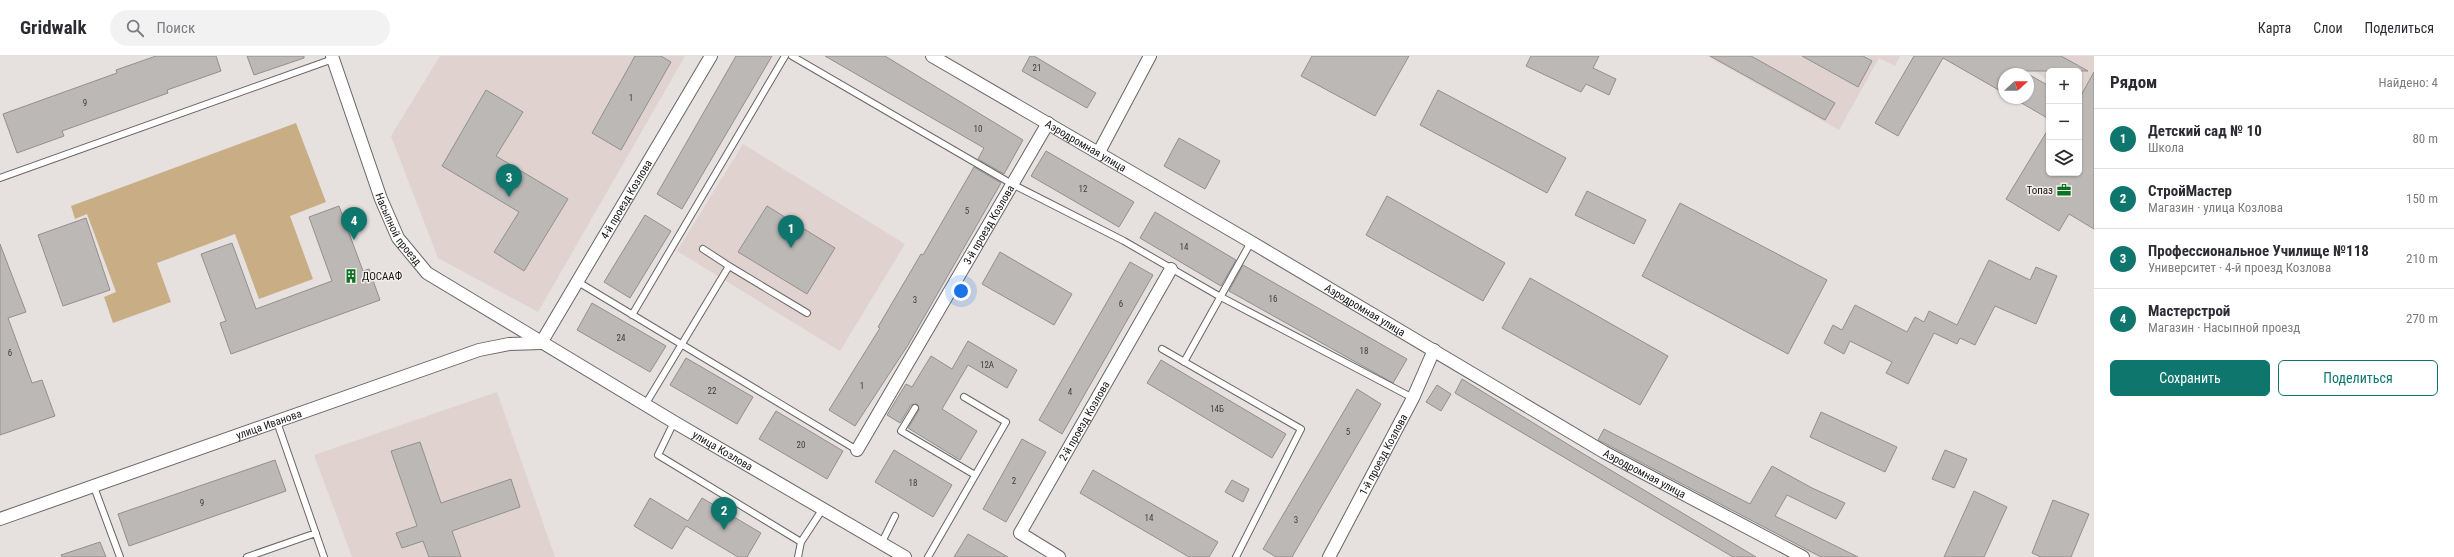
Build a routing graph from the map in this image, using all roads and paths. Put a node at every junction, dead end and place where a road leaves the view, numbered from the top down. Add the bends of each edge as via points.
1 (711, 56) edge
2 (785, 56) edge
3 (792, 56) edge
4 (932, 56) edge
5 (1150, 56) edge
6 (333, 57) edge
7 (1048, 123) junction
8 (1099, 152) junction
9 (0, 178) edge
10 (1012, 184) junction
11 (1251, 242) junction
12 (703, 249) dead end
13 (729, 266) junction
14 (1171, 269) junction
15 (578, 282) junction
16 (1219, 296) junction
17 (807, 313) dead end
18 (632, 315) junction
19 (682, 342) junction
20 (541, 343) junction
21 (1162, 349) dead end
22 (1434, 350) junction
23 (1184, 362) junction
24 (964, 397) dead end
25 (1413, 398) junction
26 (645, 405) junction
27 (915, 408) dead end
28 (277, 422) junction
29 (674, 422) junction
30 (857, 450) joint
31 (975, 476) junction
32 (94, 487) junction
33 (822, 510) junction
34 (895, 516) dead end
35 (0, 519) edge
36 (316, 533) junction
37 (801, 542) junction
38 (881, 544) junction
39 (120, 557) edge
40 (247, 557) edge
41 (324, 557) edge
42 (798, 557) edge
43 (905, 557) edge
44 (928, 557) edge
45 (1059, 557) edge
46 (1236, 557) edge
47 (1329, 557) edge
48 (1803, 557) edge

1 - 15 street, 4-й проезд Козлова
2 - 18 lane
3 - 10 lane
4 - 7 street, Аэродромная улица
5 - 8 street
6 - 9 lane
6 - 20 street, Насыпной проезд via 381,199 398,238 427,273
7 - 8 street, Аэродромная улица
7 - 10 street, 3-й проезд Козлова
8 - 11 street, Аэродромная улица
10 - 14 lane via 1124,241
10 - 30 street, 3-й проезд Козлова
11 - 16 lane
11 - 22 street, Аэродромная улица
12 - 13 lane
13 - 17 lane
13 - 19 lane
14 - 16 lane
14 - 45 street, 2-й проезд Козлова via 1020,533
15 - 18 lane
15 - 20 street, 4-й проезд Козлова
16 - 23 lane
16 - 25 lane
18 - 19 lane
19 - 26 lane
19 - 30 lane
20 - 26 street, улица Козлова
20 - 28 street, улица Иванова via 509,344 479,350
21 - 23 lane
22 - 25 street, 1-й проезд Козлова
22 - 48 street, Аэродромная улица via 1604,452
23 - 46 lane via 1301,429
24 - 31 lane via 1006,422
25 - 47 street, 1-й проезд Козлова
26 - 29 street, улица Козлова
27 - 31 lane via 901,431
28 - 32 street, улица Иванова
28 - 36 lane
29 - 33 street, улица Козлова
29 - 37 lane via 658,455
31 - 44 lane
32 - 35 street, улица Иванова
32 - 39 lane
33 - 37 lane
33 - 38 street, улица Козлова
34 - 38 lane
36 - 40 lane
36 - 41 lane
37 - 42 lane
38 - 43 street, улица Козлова

